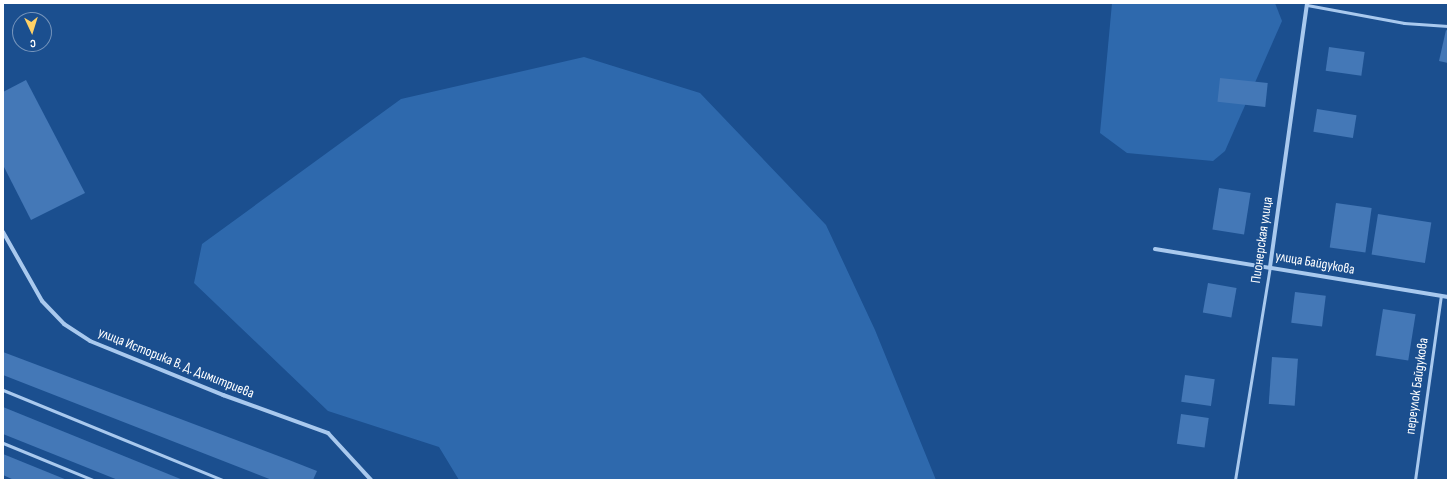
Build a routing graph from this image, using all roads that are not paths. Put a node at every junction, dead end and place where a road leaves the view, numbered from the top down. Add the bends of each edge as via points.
1 (1307, 4) edge
2 (1448, 26) edge
3 (3, 232) edge
4 (1155, 249) dead end
5 (1270, 267) junction
6 (1440, 296) junction
7 (1448, 297) edge
8 (3, 390) edge
9 (3, 443) edge
10 (93, 480) edge
11 (222, 480) edge
12 (371, 480) edge
13 (1235, 480) edge
14 (1415, 480) edge

1 - 2 lane via 1404,23
1 - 5 street, Пионерская улица
3 - 12 street, улица Историка В. Д. Димитриева via 42,301 64,324 90,341 223,395 328,433
4 - 5 street, улица Байдукова
5 - 6 street, улица Байдукова
5 - 13 lane, Пионерская улица
6 - 7 street, улица Байдукова
6 - 14 lane, переулок Байдукова
8 - 11 lane
9 - 10 lane

